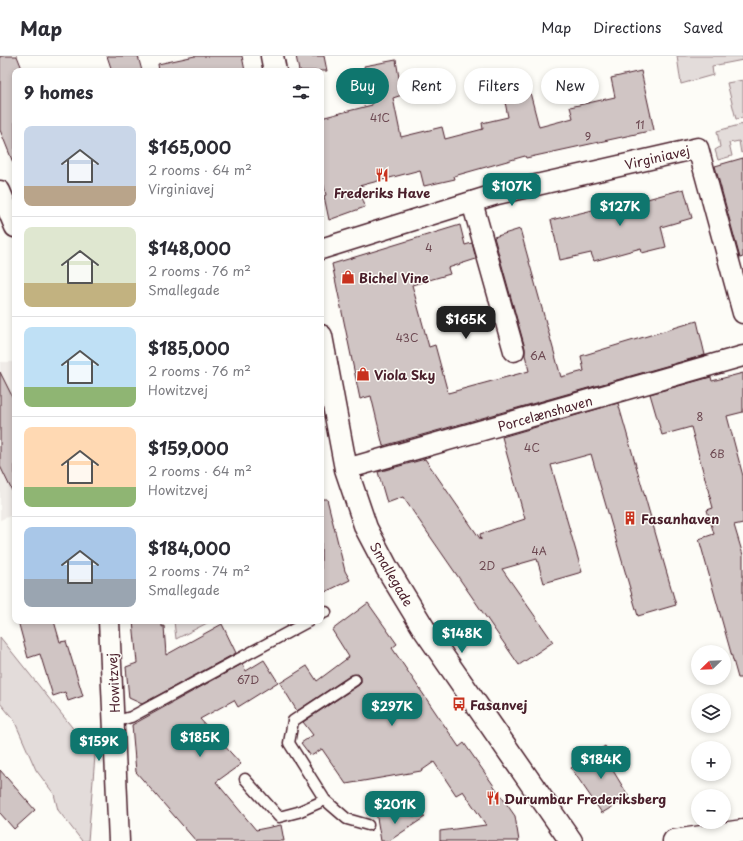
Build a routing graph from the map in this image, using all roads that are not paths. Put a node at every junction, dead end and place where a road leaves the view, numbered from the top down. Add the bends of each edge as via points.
1 (272, 56) edge
2 (274, 68) edge
3 (0, 191) edge
4 (472, 202) junction
5 (12, 220) edge
6 (324, 248) edge
7 (743, 313) edge
8 (514, 351) dead end
9 (324, 352) edge
10 (743, 356) edge
11 (346, 469) junction
12 (109, 624) edge
13 (303, 624) edge
14 (355, 680) dead end
15 (114, 722) junction
16 (245, 779) dead end
17 (325, 800) junction
18 (368, 825) dead end
19 (743, 831) edge
20 (119, 841) edge
21 (572, 841) edge
22 (674, 841) edge

1 - 2 street
3 - 5 street
4 - 6 street, Virginiavej
4 - 7 street, Virginiavej via 698,148 716,202
4 - 8 street
9 - 11 street, Smallegade
10 - 11 street, Porcelænshaven
11 - 21 street, Smallegade via 362,519 391,575 465,689
12 - 15 street, Howitzvej
13 - 15 lane via 130,717
14 - 17 lane via 293,721 289,743
15 - 20 street, Howitzvej
16 - 17 lane via 279,817
17 - 18 lane via 347,819
19 - 22 street

